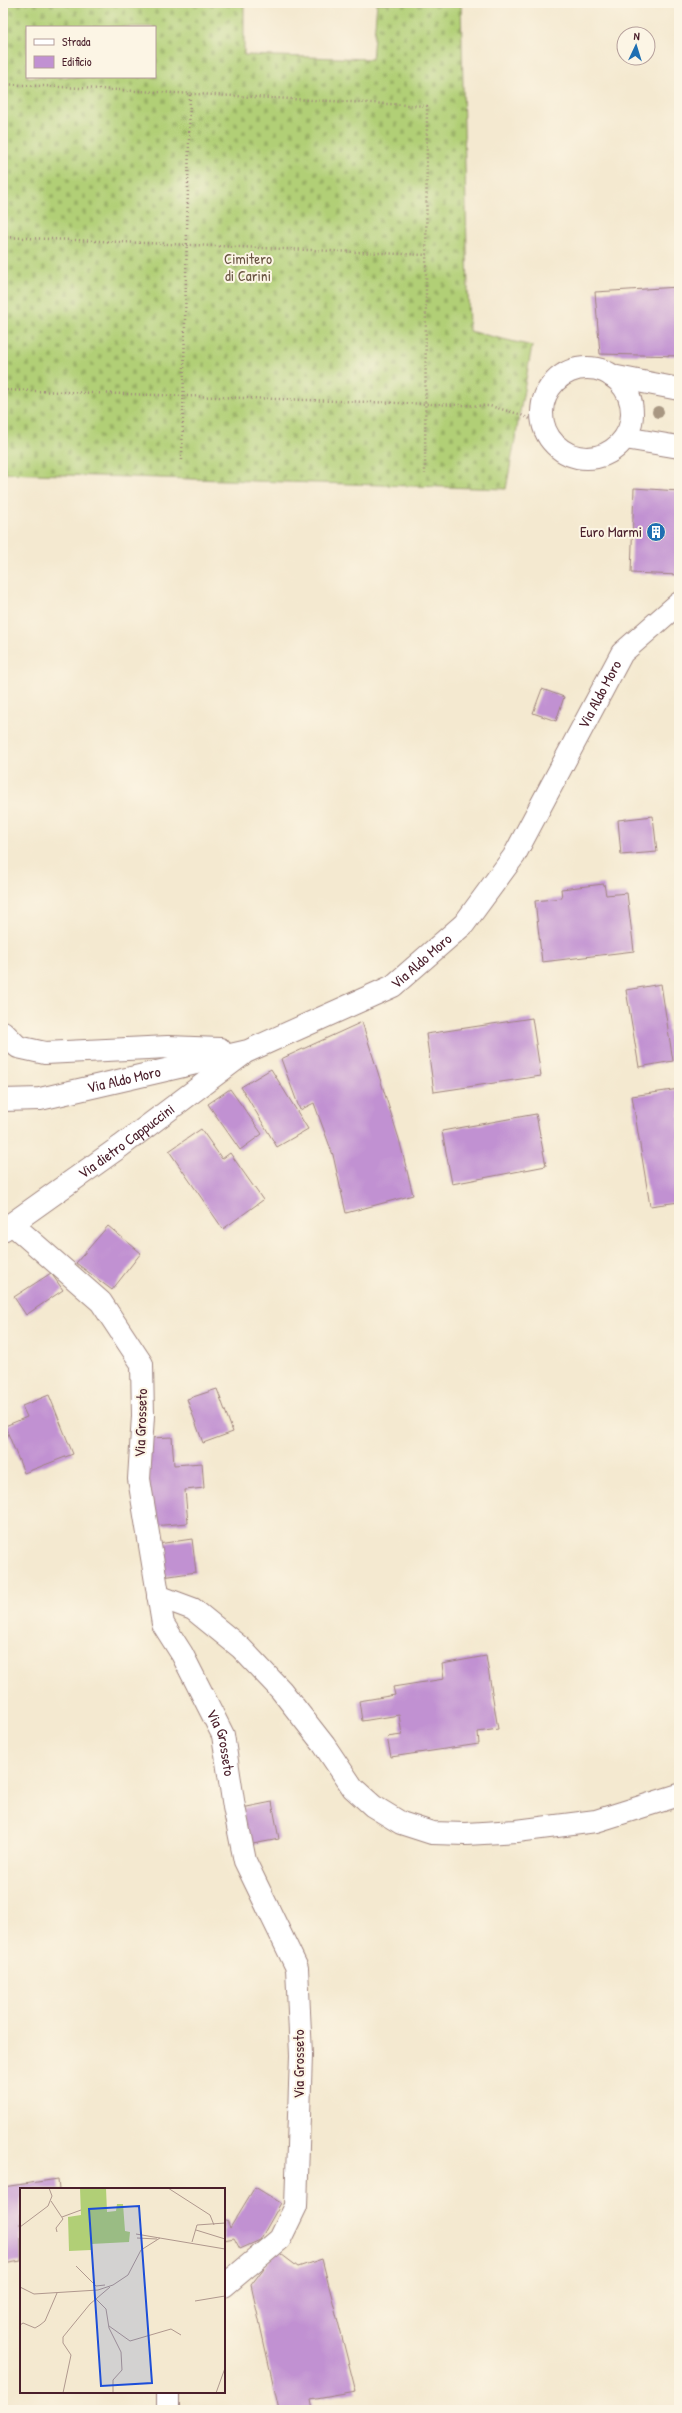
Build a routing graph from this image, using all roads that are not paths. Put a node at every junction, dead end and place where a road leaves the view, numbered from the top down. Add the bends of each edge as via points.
1 (612, 376) junction
2 (679, 389) edge
3 (625, 438) junction
4 (679, 447) edge
5 (679, 603) edge
6 (3, 1032) edge
7 (248, 1051) junction
8 (3, 1100) edge
9 (7, 1227) edge
10 (158, 1596) junction
11 (679, 1795) edge
12 (225, 2285) edge
13 (168, 2393) edge
14 (168, 2410) edge

1 - 2 street
1 - 3 street via 628,394 632,409 631,424
1 - 3 street via 594,368 579,368 565,373 553,382 545,395 541,410 543,425 549,438 559,449 580,457 602,456 615,449
3 - 4 street
5 - 7 street, Via Aldo Moro via 622,653 514,856 464,924 393,986
6 - 7 street via 18,1047 45,1053 168,1047
7 - 8 street, Via Aldo Moro via 40,1099
7 - 9 street, Via dietro Cappuccini
9 - 10 street, Via Grosseto via 101,1302 142,1364 143,1416 139,1479
10 - 11 street via 193,1608 241,1648 281,1690 324,1745 353,1788 373,1806 401,1823 432,1833 517,1831 596,1821
10 - 12 street, Via Grosseto via 163,1624 182,1654 223,1735 245,1861 297,1968 300,2055 296,2206 280,2239
13 - 14 street

